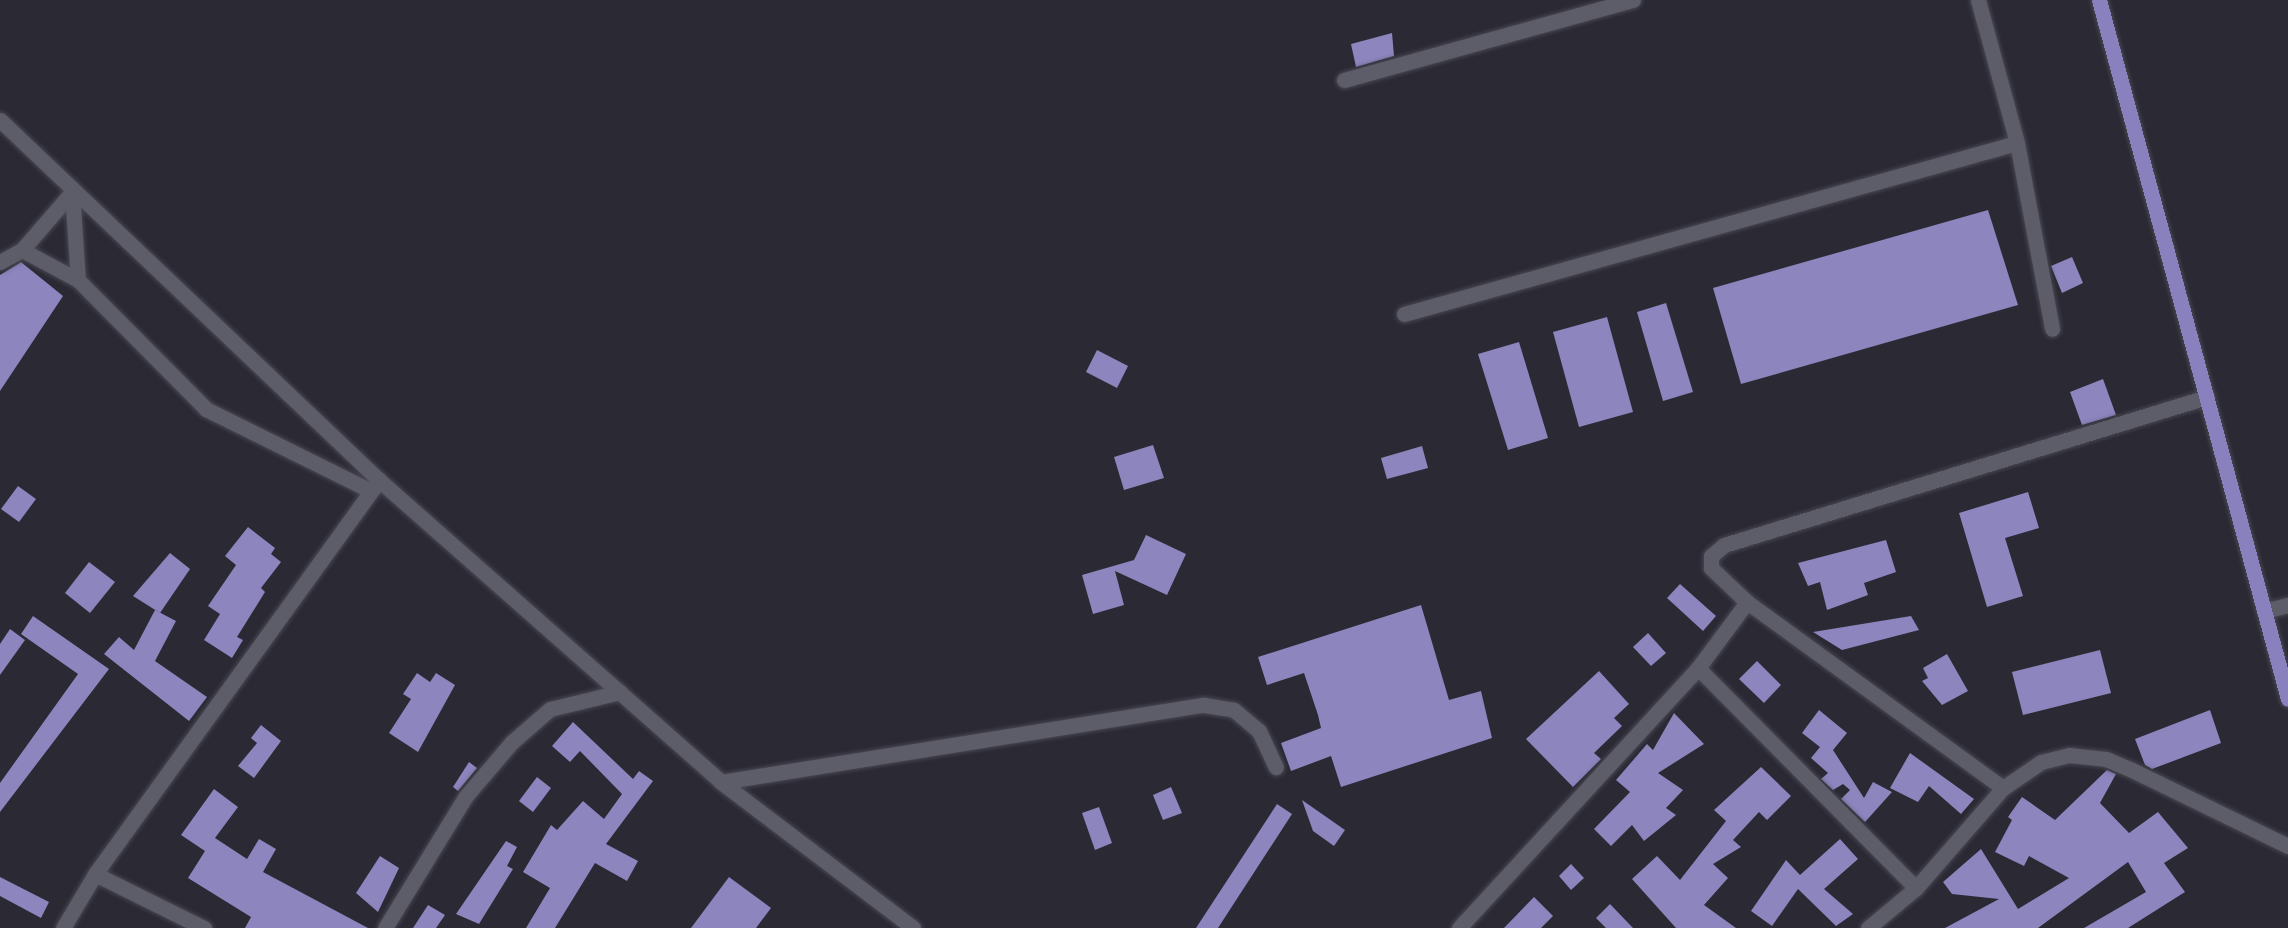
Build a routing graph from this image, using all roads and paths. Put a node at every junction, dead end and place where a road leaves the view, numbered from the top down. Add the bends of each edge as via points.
1 (1633, 0) edge
2 (1978, 0) edge
3 (2099, 0) edge
4 (1344, 80) dead end
5 (0, 120) edge
6 (2017, 143) junction
7 (72, 192) junction
8 (22, 250) junction
9 (0, 262) edge
10 (78, 280) junction
11 (1404, 314) dead end
12 (2052, 328) dead end
13 (2207, 397) junction
14 (375, 485) junction
15 (1747, 602) junction
16 (2288, 605) edge
17 (2264, 611) junction
18 (1698, 668) junction
19 (620, 692) junction
20 (2288, 699) edge
21 (1276, 767) dead end
22 (721, 782) junction
23 (2003, 788) junction
24 (2288, 846) edge
25 (96, 874) junction
26 (1916, 888) junction
27 (63, 928) edge
28 (204, 928) edge
29 (385, 928) edge
30 (913, 928) edge
31 (1459, 928) edge
32 (1868, 928) edge

1 - 4 street
2 - 6 street
3 - 13 main road
5 - 7 street
6 - 11 street
6 - 12 street
7 - 8 street
7 - 10 street
7 - 14 street
8 - 9 street
8 - 10 street
10 - 14 street via 206,409
13 - 15 street via 1716,548 1710,568
13 - 17 main road
14 - 19 street
14 - 25 street
15 - 18 street
15 - 23 street
16 - 17 street
17 - 20 main road
18 - 26 street
18 - 31 street
19 - 22 street
19 - 29 street via 550,709 512,742 466,796
21 - 22 street via 1259,731 1234,710 1204,705
22 - 30 street
23 - 24 street via 2041,762 2069,755 2106,759
23 - 26 street
25 - 27 street
25 - 28 street
26 - 32 street

